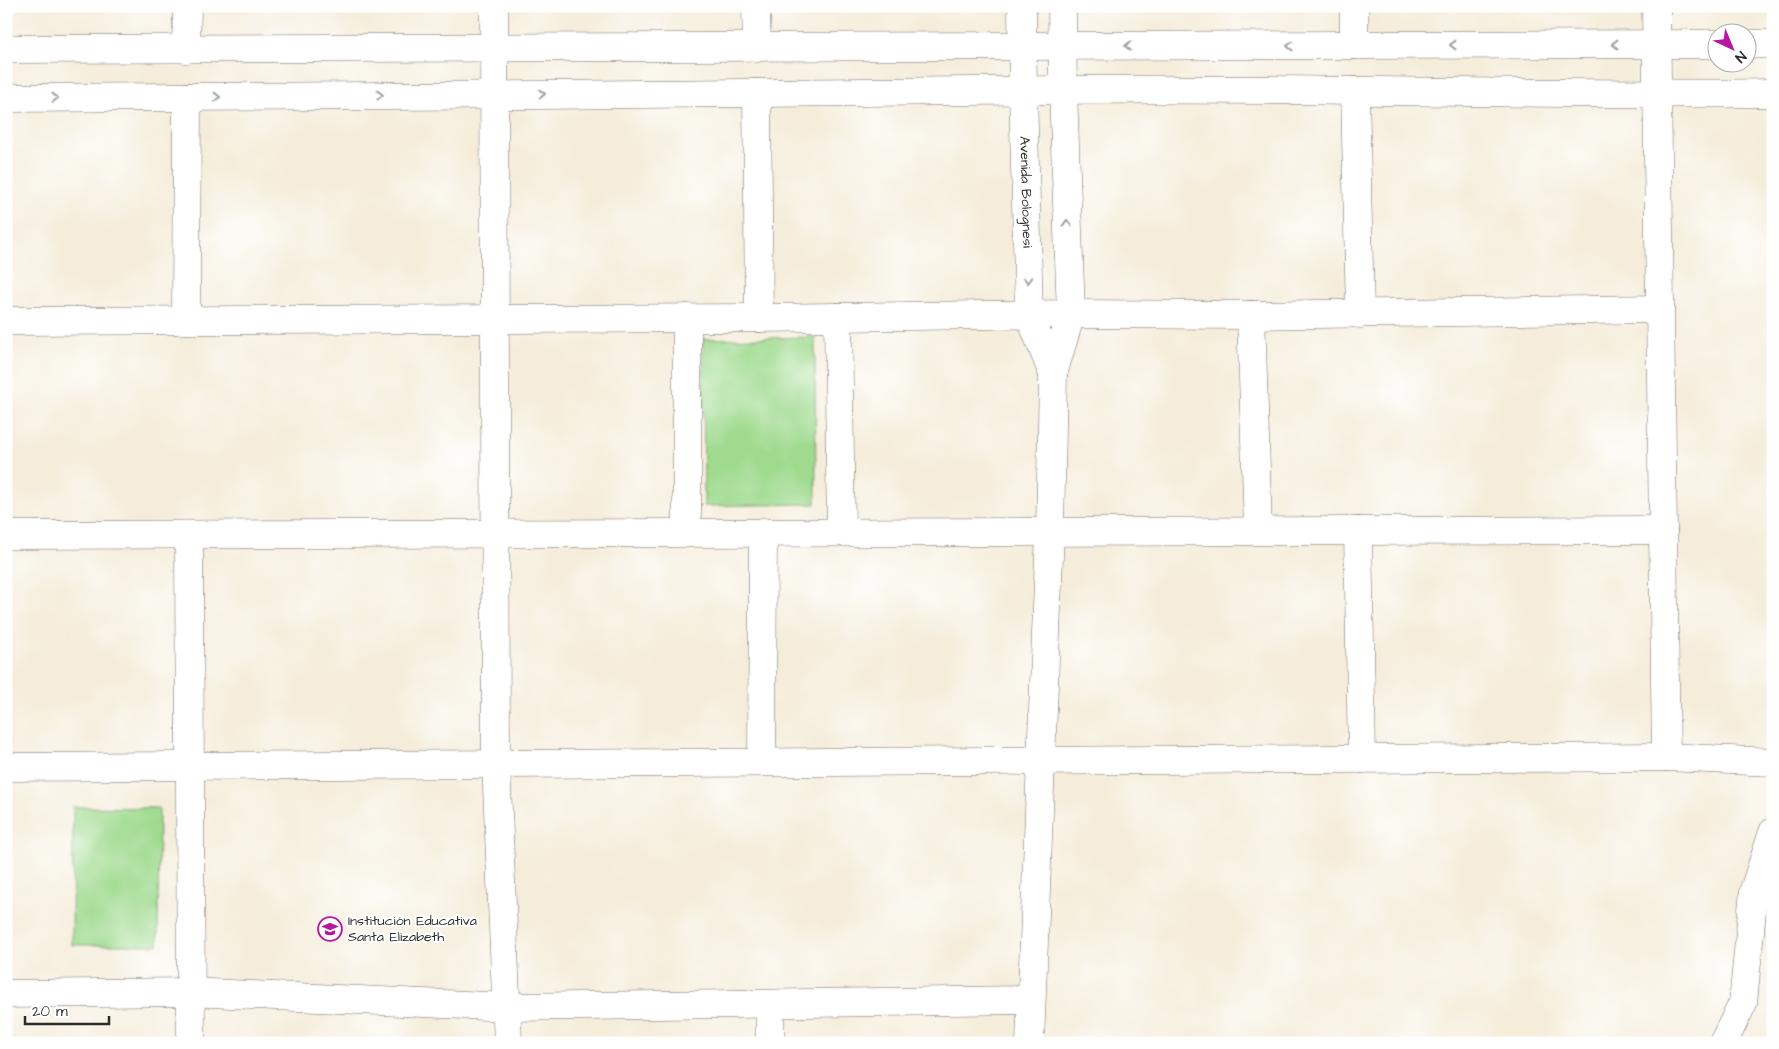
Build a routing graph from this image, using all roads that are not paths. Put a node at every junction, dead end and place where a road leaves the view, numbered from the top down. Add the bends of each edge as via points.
1 (186, 6) edge
2 (494, 6) edge
3 (756, 6) edge
4 (1022, 6) edge
5 (1062, 6) edge
6 (1354, 6) edge
7 (1656, 6) edge
8 (1656, 44) junction
9 (1706, 44) edge
10 (1756, 44) edge
11 (1773, 44) edge
12 (1063, 46) junction
13 (1354, 46) junction
14 (1023, 47) junction
15 (494, 48) junction
16 (757, 48) junction
17 (186, 49) junction
18 (6, 50) edge
19 (1063, 90) junction
20 (1355, 91) junction
21 (1023, 92) junction
22 (757, 93) junction
23 (1773, 93) edge
24 (1657, 94) junction
25 (494, 95) junction
26 (187, 97) junction
27 (6, 98) edge
28 (1660, 309) junction
29 (1029, 314) junction
30 (1071, 314) junction
31 (1360, 314) junction
32 (1251, 315) junction
33 (838, 317) junction
34 (686, 318) junction
35 (760, 318) junction
36 (495, 319) junction
37 (186, 320) junction
38 (6, 321) edge
39 (1053, 374) junction
40 (1358, 530) junction
41 (1663, 530) junction
42 (1050, 531) junction
43 (1258, 531) junction
44 (687, 532) junction
45 (762, 532) junction
46 (841, 532) junction
47 (496, 534) junction
48 (189, 535) junction
49 (6, 536) edge
50 (1666, 757) junction
51 (1362, 759) junction
52 (1040, 760) junction
53 (762, 762) junction
54 (1773, 762) edge
55 (496, 764) junction
56 (191, 766) junction
57 (6, 767) edge
58 (1773, 832) edge
59 (189, 992) junction
60 (6, 994) edge
61 (1030, 1000) junction
62 (770, 1004) junction
63 (508, 1007) junction
64 (191, 1043) edge
65 (508, 1043) edge
66 (770, 1043) edge
67 (1030, 1043) edge
68 (1723, 1043) edge

1 - 17 street
2 - 15 street
3 - 16 street
4 - 14 street, Avenida Bolognesi
5 - 12 street
6 - 13 street
7 - 8 street
8 - 9 street
8 -> 13 street
8 - 24 street
10 - 11 street
13 -> 12 street
12 - 14 street
12 - 19 street
14 - 16 street
14 - 21 street, Avenida Bolognesi
15 - 16 street
15 - 17 street
15 - 25 street
17 - 18 street
19 - 20 street
19 - 21 street
30 -> 19 street
20 - 24 street
20 - 31 street
21 - 22 street
21 -> 29 street, Avenida Bolognesi
25 -> 22 street
22 - 35 street
23 - 24 street
24 - 28 street
26 -> 25 street
25 - 36 street
27 -> 26 street
26 - 37 street
28 - 31 street
28 - 41 street
29 - 30 street
29 - 33 street
29 - 39 street, Avenida Bolognesi
30 - 32 street
30 - 39 street
31 - 32 street
32 - 43 street
33 - 35 street
33 - 46 street
34 - 35 street
34 - 36 street
34 - 44 street
36 - 37 street
36 - 47 street
37 - 38 street
39 - 42 street
40 - 41 street
40 - 43 street
40 - 51 street
41 - 50 street
42 - 43 street
42 - 46 street
42 - 52 street
44 - 45 street
44 - 47 street
45 - 46 street
45 - 53 street
47 - 48 street
47 - 55 street
48 - 49 street
48 - 56 street
50 - 51 street
50 - 54 street
51 - 52 street
52 - 53 street
52 - 61 street
53 - 55 street
55 - 56 street
55 - 63 street
56 - 57 street
56 - 59 street
58 - 68 street via 1754,890 1743,1004
59 - 60 street
59 - 63 street
59 - 64 street
61 - 62 street
61 - 67 street
62 - 63 street
62 - 66 street
63 - 65 street

